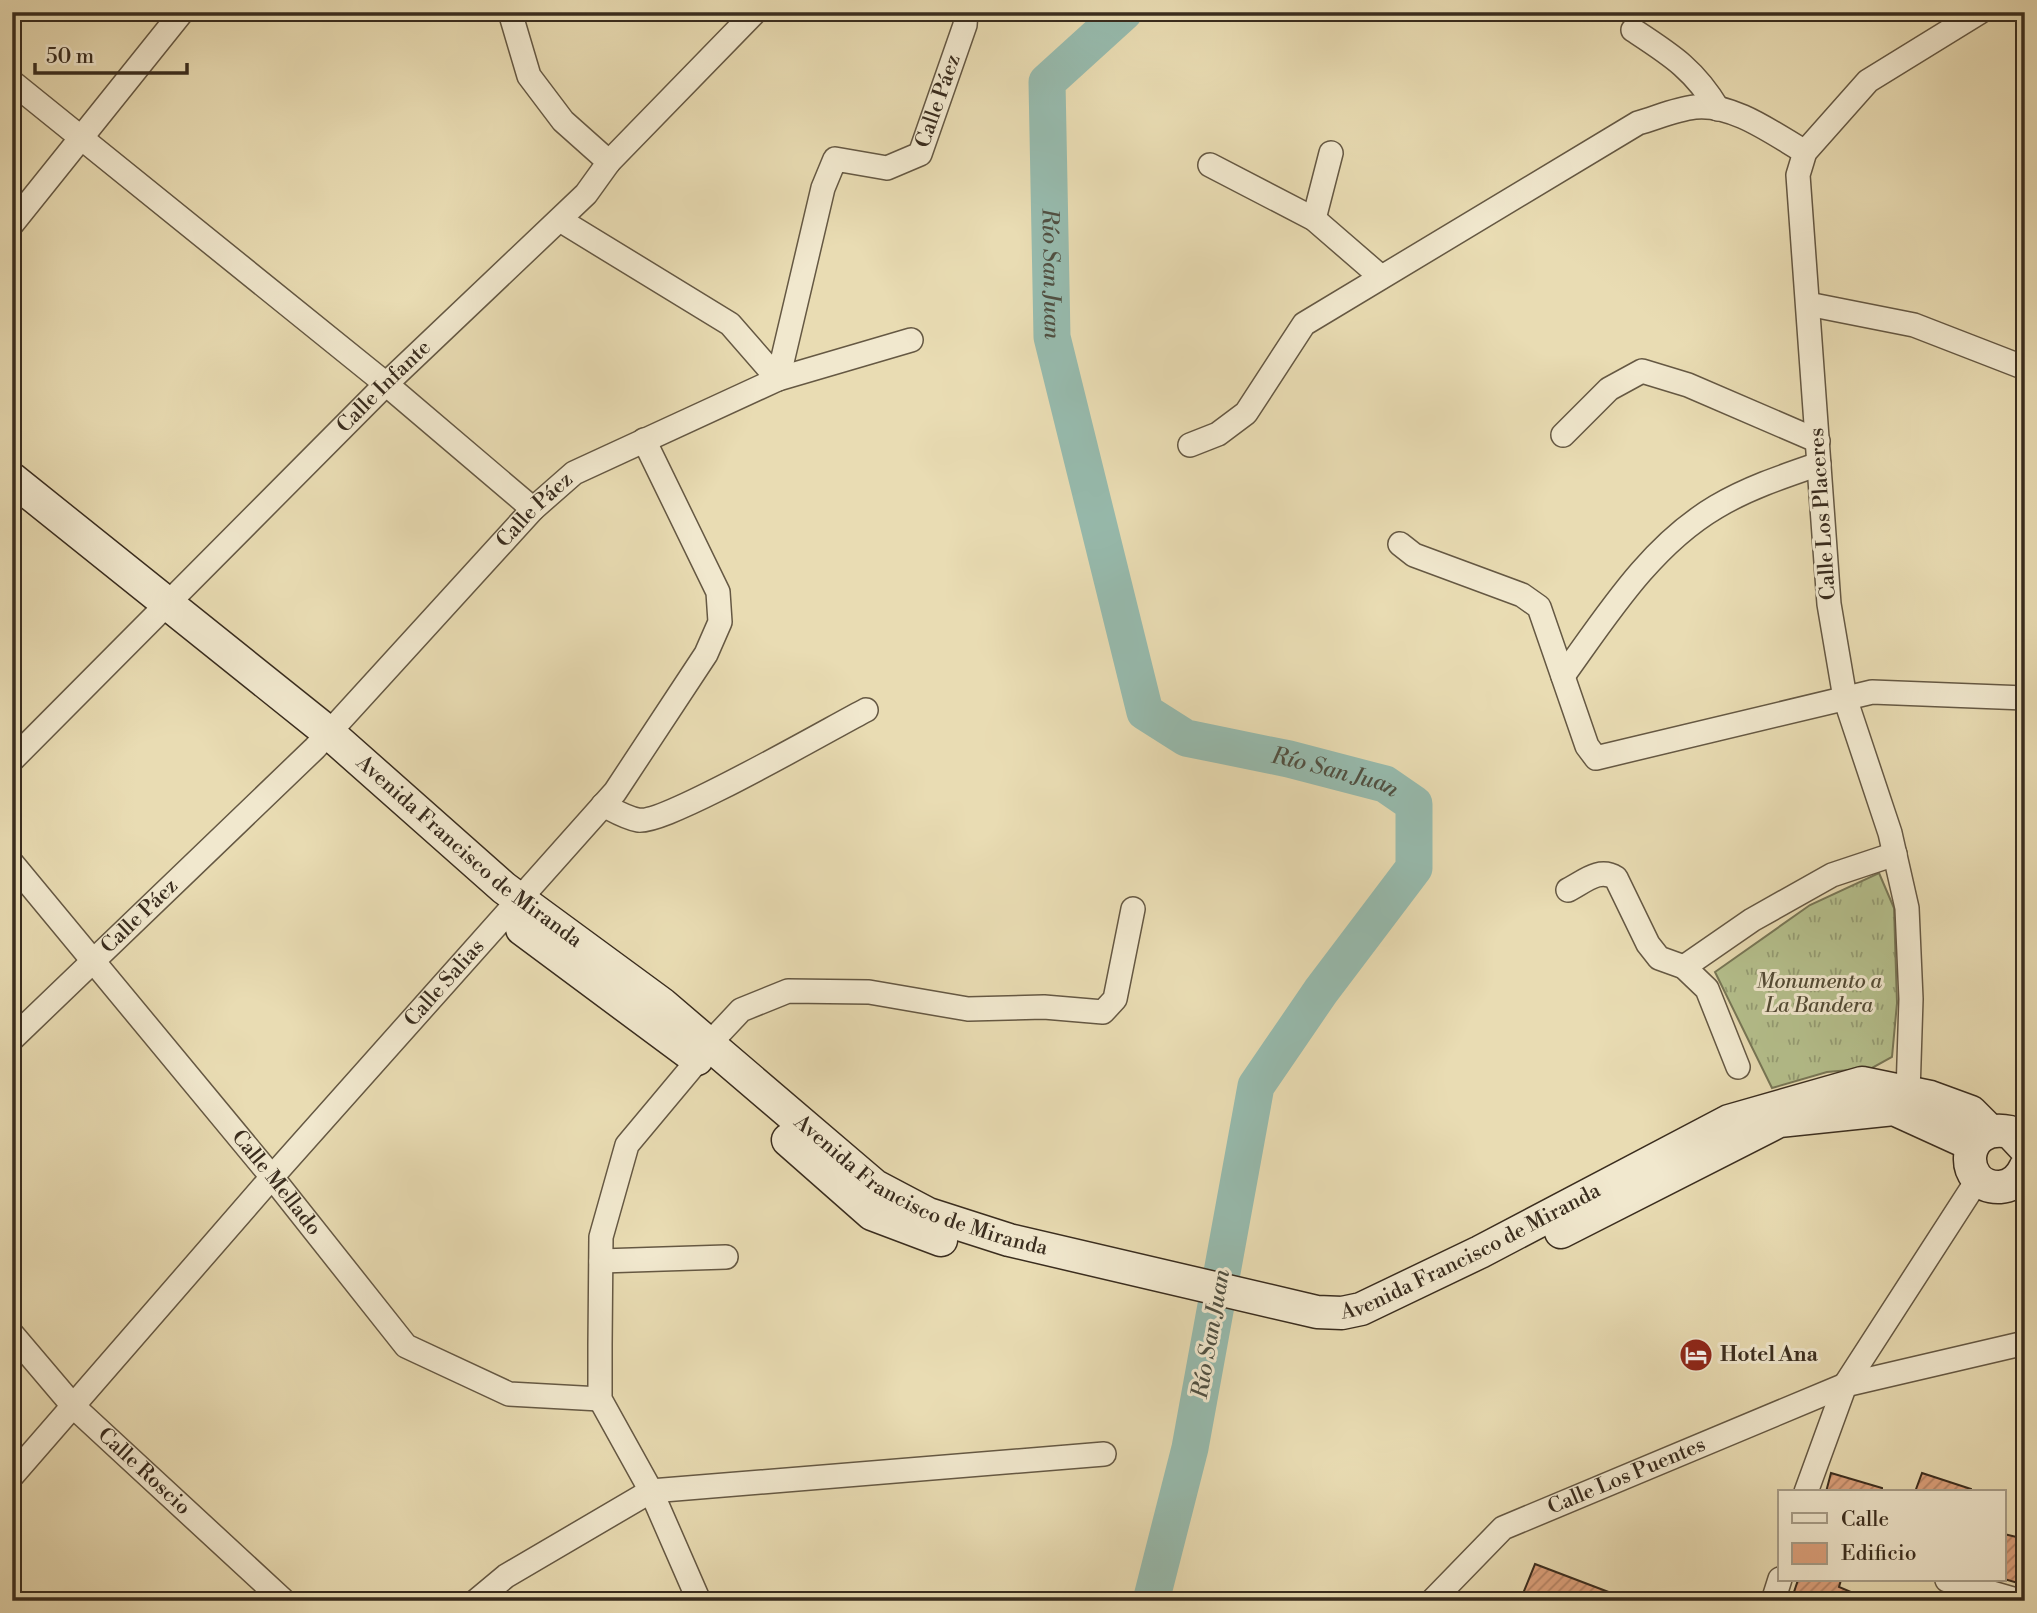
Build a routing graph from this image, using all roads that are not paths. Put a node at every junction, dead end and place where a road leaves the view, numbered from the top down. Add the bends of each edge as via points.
1 (182, 12) edge
2 (510, 12) edge
3 (755, 12) edge
4 (966, 12) edge
5 (1980, 12) edge
6 (1633, 30) dead end
7 (12, 82) edge
8 (1718, 109) junction
9 (79, 138) junction
10 (1805, 152) junction
11 (1331, 153) dead end
12 (609, 162) junction
13 (1210, 165) dead end
14 (1314, 219) junction
15 (560, 220) junction
16 (12, 225) edge
17 (1381, 277) junction
18 (1808, 304) junction
19 (911, 340) dead end
20 (2025, 368) edge
21 (778, 379) junction
22 (386, 384) junction
23 (1563, 435) dead end
24 (644, 440) junction
25 (1818, 441) junction
26 (1191, 445) dead end
27 (1819, 464) junction
28 (12, 479) edge
29 (12, 506) edge
30 (533, 509) junction
31 (1399, 544) dead end
32 (160, 611) junction
33 (1563, 676) junction
34 (1845, 698) junction
35 (2025, 698) edge
36 (866, 710) dead end
37 (322, 740) junction
38 (12, 760) edge
39 (603, 805) junction
40 (1895, 854) junction
41 (12, 863) edge
42 (1568, 890) dead end
43 (512, 908) junction
44 (1133, 909) dead end
45 (93, 959) junction
46 (1684, 967) junction
47 (12, 1039) edge
48 (703, 1052) junction
49 (1738, 1067) dead end
50 (1908, 1093) junction
51 (2011, 1141) edge
52 (272, 1177) junction
53 (2008, 1184) edge
54 (726, 1257) dead end
55 (601, 1261) junction
56 (1317, 1319) junction
57 (12, 1334) edge
58 (2025, 1343) edge
59 (1845, 1385) junction
60 (600, 1399) junction
61 (74, 1407) junction
62 (1104, 1454) dead end
63 (12, 1476) edge
64 (651, 1490) junction
65 (1807, 1490) edge
66 (1779, 1582) edge
67 (1954, 1582) edge
68 (284, 1601) edge
69 (476, 1601) edge
70 (699, 1601) edge
71 (1432, 1601) edge
72 (1773, 1601) edge
73 (2020, 1601) edge

1 - 9 street
2 - 12 street via 529,76 563,121
3 - 12 street, Calle Infante
4 - 21 street, Calle Páez via 920,154 887,168 835,159 823,188
5 - 10 street via 1868,81
6 - 8 street via 1680,61 1701,81
7 - 9 street
8 - 10 street via 1745,118
8 - 17 street via 1696,107 1638,123
9 - 16 street
9 - 22 street
10 - 18 street, Calle Los Placeres via 1798,175
11 - 14 street
12 - 15 street, Calle Infante
13 - 14 street
14 - 17 street
15 - 21 street via 730,324
15 - 22 street, Calle Infante
17 - 26 street via 1304,324 1246,412 1218,434
18 - 20 street via 1914,326
18 - 25 street, Calle Los Placeres
19 - 21 street
21 - 24 street, Calle Páez
22 - 30 street
22 - 32 street, Calle Infante
23 - 25 street via 1609,389 1642,371 1688,385
24 - 30 street, Calle Páez via 574,473
24 - 39 street, Calle Salias via 718,592 720,622 706,654
25 - 27 street, Calle Los Placeres
27 - 33 street via 1764,483 1714,508 1659,550
27 - 34 street, Calle Los Placeres via 1829,604
28 - 32 main road, Avenida Francisco de Miranda
29 - 32 main road, Avenida Francisco de Miranda
30 - 37 street, Calle Páez
31 - 33 street via 1414,555 1522,595 1539,607
32 - 37 main road, Avenida Francisco de Miranda
32 - 38 street, Calle Infante
33 - 34 street via 1587,746 1596,758
34 - 35 street via 1872,692
34 - 40 street, Calle Los Placeres
36 - 39 street via 661,817 639,821
37 - 43 main road, Avenida Francisco de Miranda
37 - 45 street, Calle Páez
39 - 43 street, Calle Salias
40 - 46 street via 1832,875 1752,920
40 - 50 street, Calle Los Placeres via 1907,908 1911,999
41 - 45 street, Calle Mellado
42 - 46 street via 1607,872 1616,878 1659,958
43 - 48 main road, Avenida Francisco de Miranda
43 - 52 street, Calle Salias
44 - 48 street via 1115,999 1104,1012 1044,1007 968,1009 869,992 788,991 741,1010
45 - 47 street, Calle Páez
45 - 52 street, Calle Mellado
46 - 49 street via 1707,989
48 - 55 street via 627,1145 601,1237
48 - 56 main road, Avenida Francisco de Miranda via 872,1214 958,1247 1125,1275
50 - 51 main road, Avenida Francisco de Miranda via 1971,1112
50 - 56 main road, Avenida Francisco de Miranda via 1862,1083 1728,1121 1480,1252 1361,1309
51 - 53 main road via 1970,1163
51 - 56 main road, Avenida Francisco de Miranda via 1894,1109 1779,1121 1369,1330 1343,1332
52 - 60 street, Calle Mellado via 406,1346 509,1394
52 - 61 street, Calle Salias
53 - 59 street
54 - 55 street
55 - 60 street
57 - 61 street, Calle Roscio
58 - 59 street, Calle Los Puentes
59 - 65 street
59 - 71 street, Calle Los Puentes via 1503,1528
60 - 64 street
61 - 63 street, Calle Salias
61 - 68 street, Calle Roscio
62 - 64 street
64 - 69 street via 506,1576
64 - 70 street
66 - 72 street
67 - 73 street

